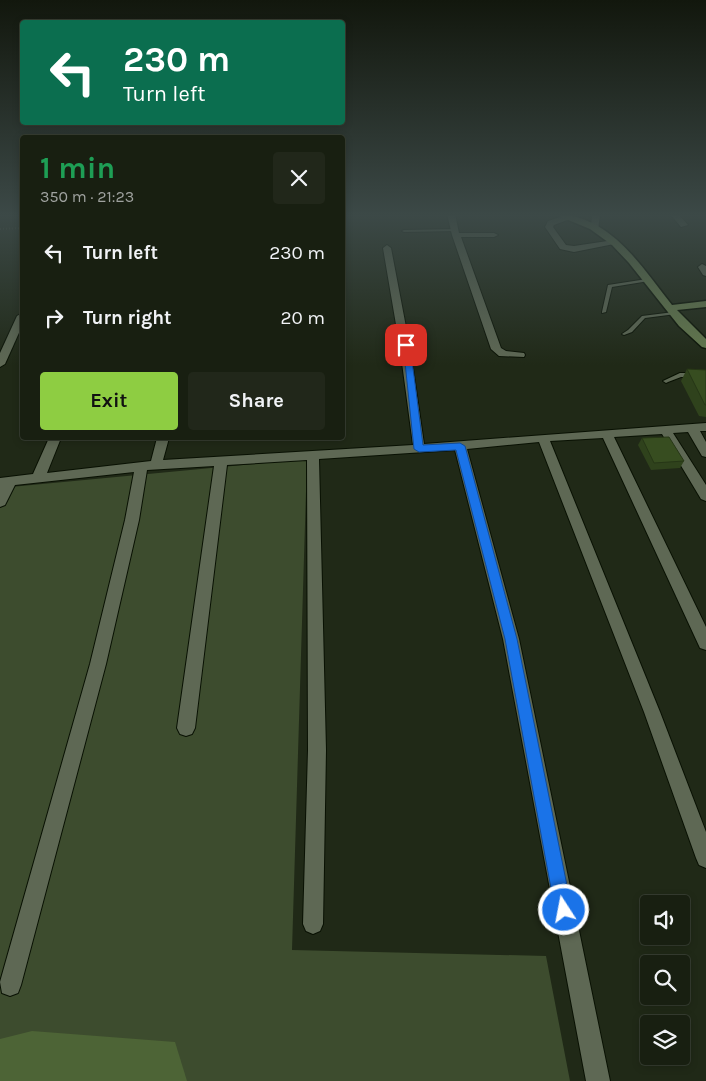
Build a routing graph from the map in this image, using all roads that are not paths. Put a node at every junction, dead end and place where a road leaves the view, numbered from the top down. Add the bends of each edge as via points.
1 (391, 264) edge
2 (466, 264) edge
3 (634, 264) edge
4 (647, 280) junction
5 (706, 304) edge
6 (672, 311) junction
7 (604, 312) dead end
8 (20, 320) edge
9 (624, 334) dead end
10 (706, 345) edge
11 (520, 355) dead end
12 (0, 364) edge
13 (706, 375) edge
14 (666, 381) dead end
15 (706, 427) edge
16 (692, 428) junction
17 (666, 431) junction
18 (607, 434) junction
19 (542, 438) junction
20 (54, 440) edge
21 (162, 440) edge
22 (460, 446) junction
23 (419, 449) junction
24 (706, 453) edge
25 (313, 455) junction
26 (221, 462) junction
27 (148, 466) junction
28 (38, 478) junction
29 (5, 481) edge
30 (706, 496) edge
31 (0, 502) edge
32 (706, 643) edge
33 (186, 728) dead end
34 (706, 858) edge
35 (313, 924) dead end
36 (10, 986) dead end
37 (598, 1081) edge

1 - 23 street via 400,308
2 - 11 street via 496,349 503,354
3 - 4 street
4 - 6 street
4 - 7 lane via 610,286
5 - 6 street
6 - 9 lane via 644,317
6 - 10 street via 689,333
8 - 12 street
13 - 14 lane via 680,375
15 - 16 street
16 - 17 street
16 - 24 street
17 - 18 street
17 - 30 street
18 - 19 street
18 - 32 street
19 - 22 street
19 - 34 street via 652,712
20 - 28 street
21 - 27 street
22 - 23 street
22 - 37 street via 511,639
23 - 25 street
25 - 26 street
25 - 35 street via 318,750
26 - 27 street
26 - 33 street
27 - 28 street
27 - 36 street
28 - 29 street
29 - 31 street

